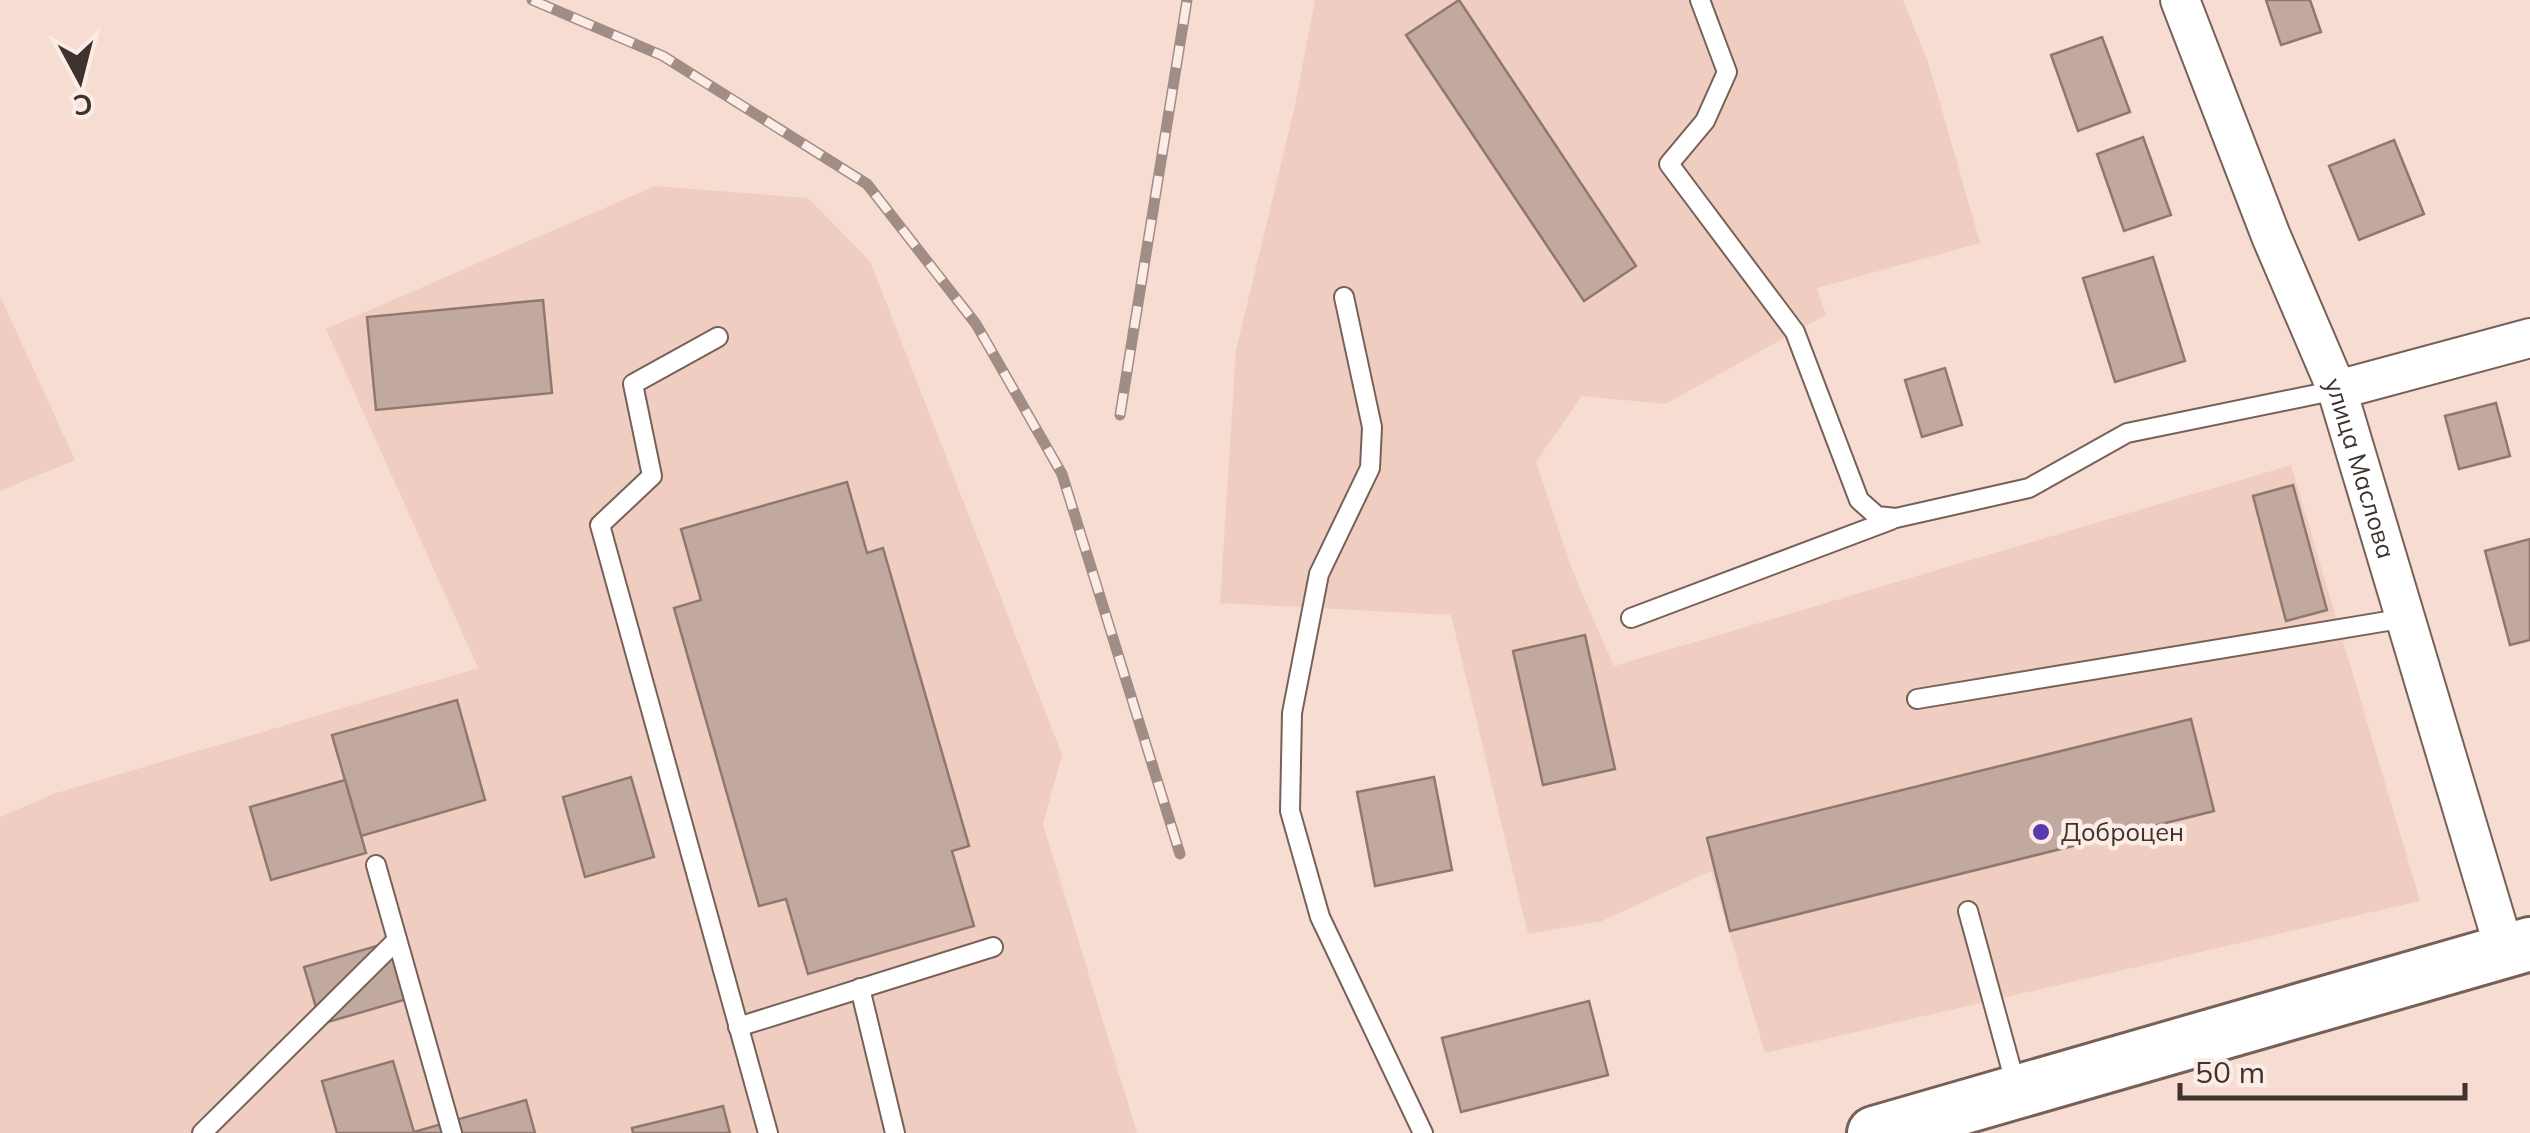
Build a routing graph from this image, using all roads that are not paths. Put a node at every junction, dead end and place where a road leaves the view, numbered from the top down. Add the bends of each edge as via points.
1 (1700, 0) edge
2 (2180, 0) edge
3 (1344, 297) dead end
4 (718, 337) dead end
5 (2530, 338) edge
6 (2338, 390) junction
7 (1896, 518) junction
8 (1631, 618) dead end
9 (2406, 618) junction
10 (1916, 699) dead end
11 (376, 865) dead end
12 (1968, 911) dead end
13 (398, 940) junction
14 (992, 946) dead end
15 (2518, 947) edge
16 (860, 988) junction
17 (738, 1027) junction
18 (2017, 1092) junction
19 (202, 1133) edge
20 (452, 1133) edge
21 (768, 1133) edge
22 (895, 1133) edge
23 (1423, 1133) edge
24 (1874, 1133) edge

1 - 7 lane via 1727,72 1705,121 1669,164 1795,332 1859,500 1876,516
2 - 6 street, улица Маслова
3 - 23 lane via 1372,427 1370,468 1320,574 1292,713 1290,811 1320,917
4 - 17 lane via 634,384 652,476 600,525
5 - 6 street
6 - 7 lane via 2127,433 2029,488
6 - 9 street, улица Маслова
7 - 8 lane
9 - 10 lane
9 - 15 street, улица Маслова
11 - 13 lane
12 - 18 lane
13 - 19 lane
13 - 20 lane
14 - 16 lane
15 - 18 main road
16 - 17 lane
16 - 22 lane
17 - 21 lane
18 - 24 main road

